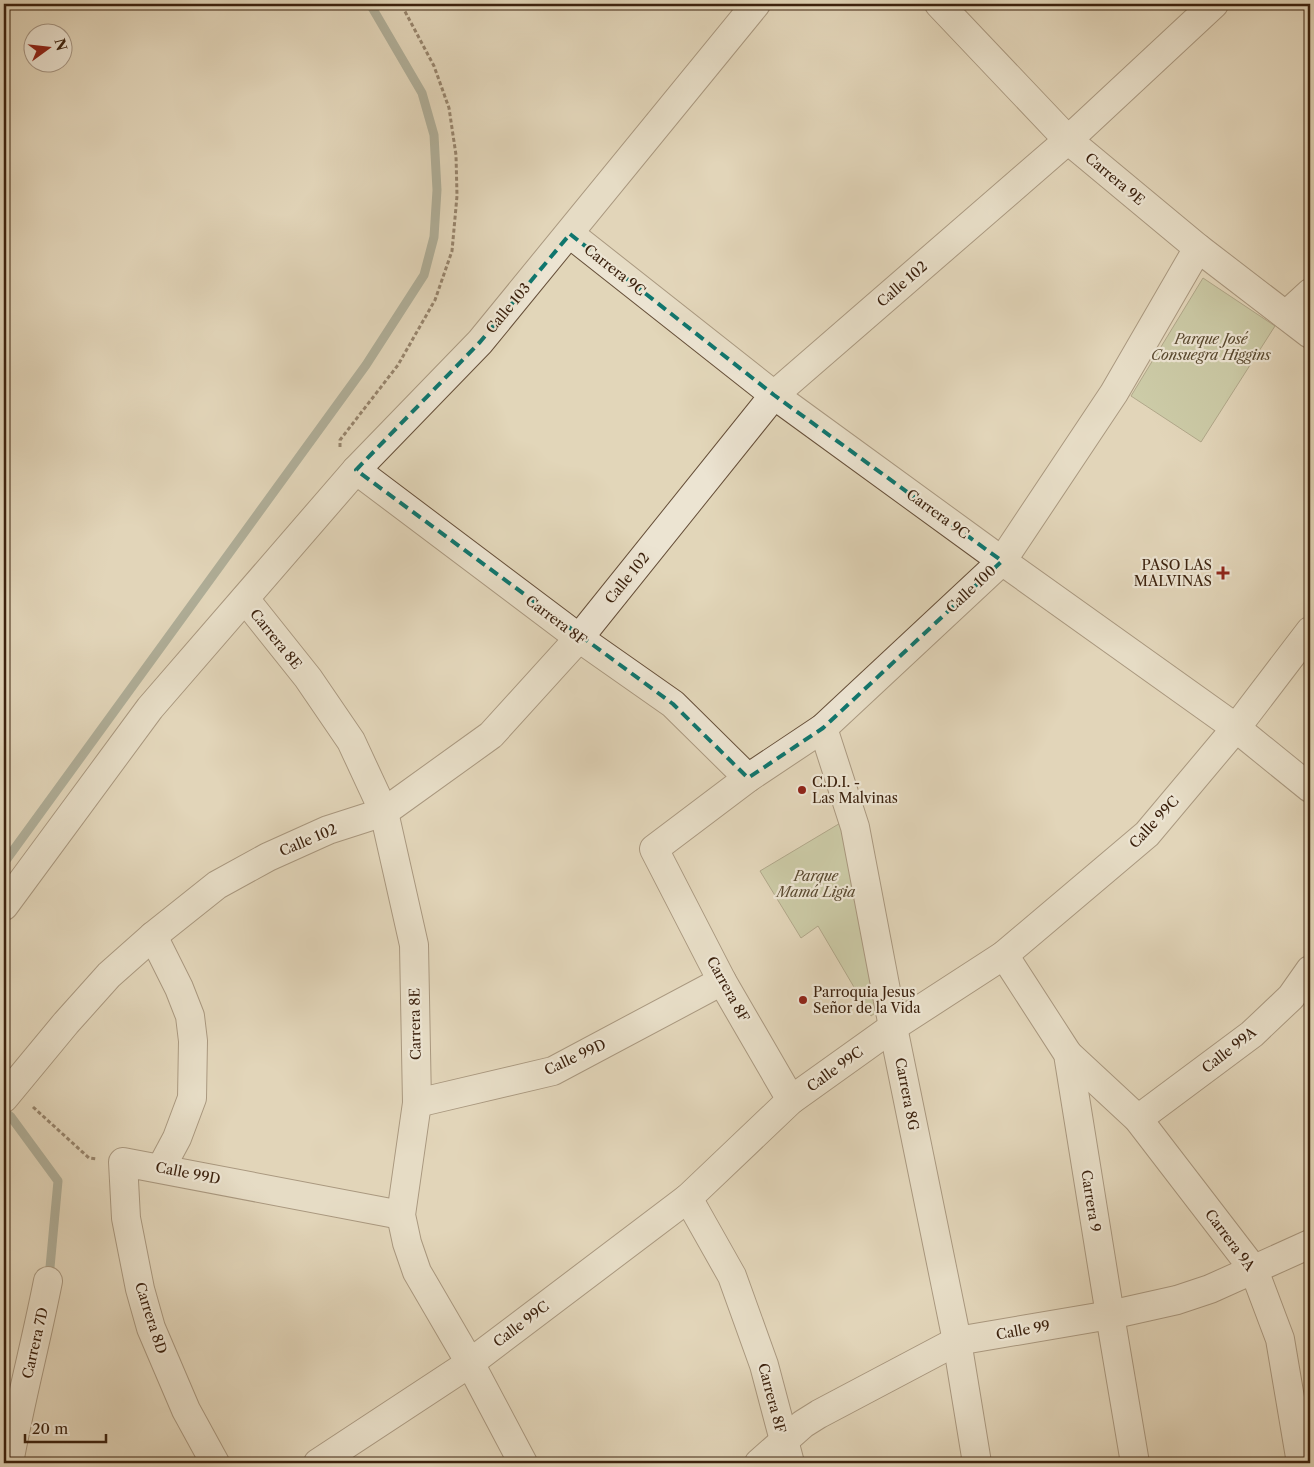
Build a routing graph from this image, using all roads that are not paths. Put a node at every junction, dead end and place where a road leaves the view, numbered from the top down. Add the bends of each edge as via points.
1 (756, 4) edge
2 (939, 4) edge
3 (1214, 4) edge
4 (1068, 140) junction
5 (570, 234) junction
6 (1198, 248) junction
7 (1310, 292) edge
8 (1286, 315) junction
9 (1310, 334) edge
10 (774, 395) junction
11 (356, 470) junction
12 (1002, 560) junction
13 (245, 599) junction
14 (1310, 631) edge
15 (579, 638) junction
16 (823, 728) junction
17 (1236, 728) junction
18 (748, 778) junction
19 (1310, 788) edge
20 (384, 812) junction
21 (654, 849) joint
22 (4, 906) edge
23 (153, 936) junction
24 (1004, 955) junction
25 (1310, 970) edge
26 (722, 982) junction
27 (893, 1026) junction
28 (1068, 1054) junction
29 (8, 1093) edge
30 (791, 1100) junction
31 (417, 1102) junction
32 (1128, 1111) junction
33 (1078, 1118) junction
34 (123, 1162) joint
35 (161, 1168) junction
36 (688, 1198) junction
37 (401, 1215) junction
38 (1310, 1244) edge
39 (1254, 1270) junction
40 (48, 1281) dead end
41 (1110, 1315) junction
42 (957, 1341) junction
43 (470, 1363) junction
44 (787, 1453) edge
45 (9, 1463) edge
46 (215, 1463) edge
47 (318, 1463) edge
48 (523, 1463) edge
49 (758, 1463) edge
50 (977, 1463) edge
51 (1135, 1463) edge
52 (1301, 1463) edge

1 - 5 street, Calle 103
2 - 4 street, Carrera 9E
3 - 4 street, Calle 102
4 - 6 street, Carrera 9E
4 - 10 street, Calle 102
5 - 10 street, Carrera 9C
5 - 11 street, Calle 103 via 480,342
6 - 8 street, Carrera 9E
6 - 12 street, Calle 100 via 1114,393
7 - 8 street
8 - 9 street, Carrera 9E
10 - 12 street, Carrera 9C
10 - 15 street, Calle 102
11 - 13 street, Calle 103
11 - 15 street, Carrera 8F
12 - 16 street, Calle 100
12 - 17 street, Carrera 9C
13 - 20 street, Carrera 8E via 308,678 351,741
13 - 22 street, Calle 103 via 150,708
14 - 17 street, Calle 99C
15 - 18 street, Carrera 8F via 673,704
15 - 20 street, Calle 102 via 491,735
16 - 18 street, Calle 100
16 - 27 street, Carrera 8G via 855,827
17 - 19 street, Carrera 9C
17 - 24 street, Calle 99C via 1147,834
18 - 21 street, Calle 100
20 - 23 street, Calle 102 via 328,830 217,885
20 - 31 street, Carrera 8E via 414,945
21 - 26 street, Carrera 8F
23 - 29 street, Calle 102 via 108,975
23 - 35 street via 179,988 193,1041 192,1098
24 - 27 street, Calle 99C
24 - 28 street, Carrera 9
25 - 32 street, Calle 99A via 1291,998 1252,1034
26 - 30 street, Carrera 8F
26 - 31 street, Calle 99D via 553,1070
27 - 30 street, Calle 99C
27 - 42 street, Carrera 8G
28 - 32 street, Carrera 9A
28 - 33 street, Carrera 9
30 - 36 street, Calle 99C
31 - 37 street, Carrera 8E
32 - 33 street
32 - 39 street, Carrera 9A
33 - 41 street, Carrera 9
34 - 35 street, Calle 99D
34 - 46 street, Carrera 8D via 126,1218 151,1328 186,1410
35 - 37 street, Calle 99D
36 - 43 street, Calle 99C
36 - 44 street, Carrera 8F via 732,1276 764,1365
37 - 43 street, Carrera 8E via 416,1272
38 - 39 street, Calle 99
39 - 41 street, Calle 99 via 1177,1300
39 - 52 street, Carrera 9A via 1280,1339
40 - 45 street, Carrera 7D
41 - 42 street, Calle 99
41 - 51 street, Carrera 9
42 - 44 street, Calle 99 via 803,1424
42 - 50 street, Carrera 8G
43 - 47 street, Calle 99C
43 - 48 street, Carrera 8E
44 - 49 street, Calle 99

